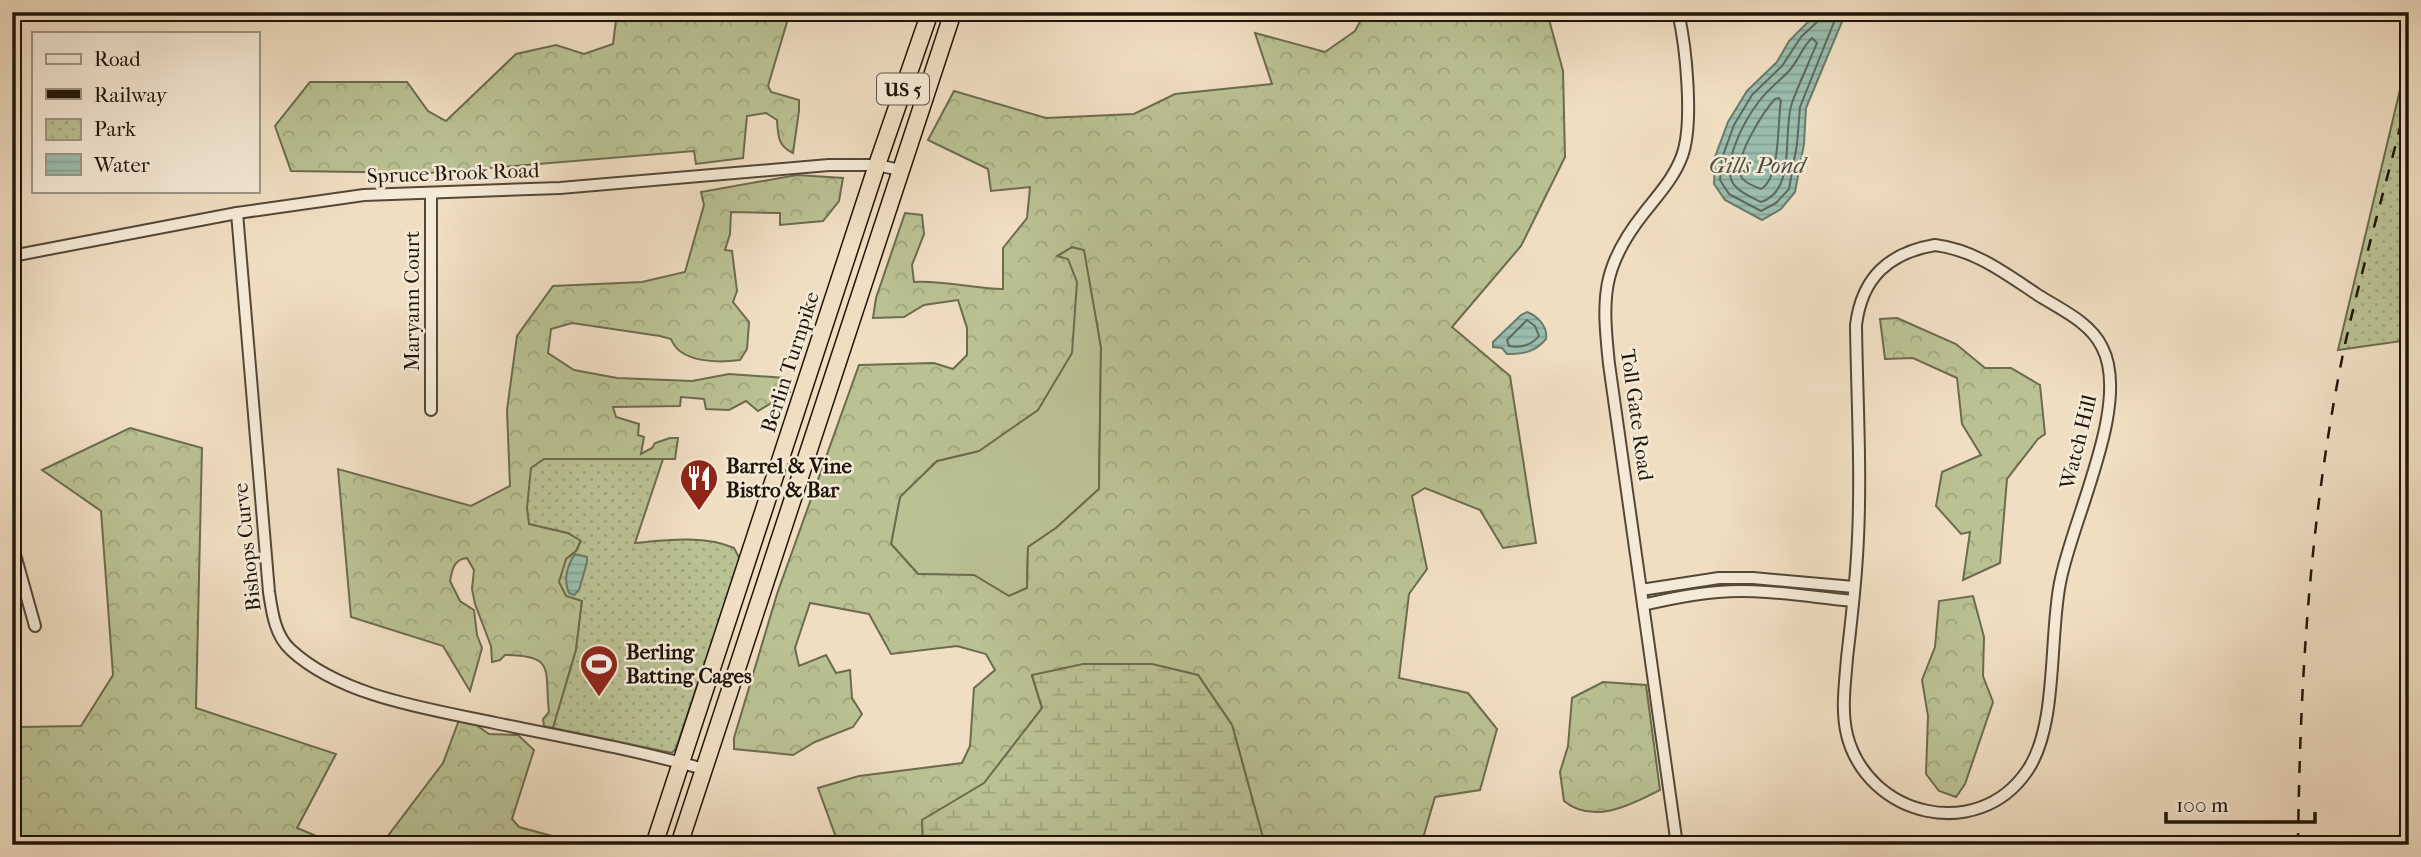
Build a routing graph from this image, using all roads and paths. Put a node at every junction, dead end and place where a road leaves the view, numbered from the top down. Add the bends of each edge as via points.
1 (929, 12) edge
2 (955, 12) edge
3 (1678, 12) edge
4 (877, 165) junction
5 (900, 170) junction
6 (431, 193) junction
7 (237, 213) junction
8 (12, 256) edge
9 (431, 410) dead end
10 (12, 544) edge
11 (1786, 581) junction
12 (1685, 582) junction
13 (1854, 587) junction
14 (1641, 590) junction
15 (1786, 595) junction
16 (1686, 596) junction
17 (1853, 601) junction
18 (1643, 605) junction
19 (35, 626) dead end
20 (680, 763) junction
21 (704, 769) junction
22 (654, 845) edge
23 (679, 845) edge
24 (1677, 845) edge

1 - 4 highway, Berlin Turnpike / US 5
2 - 5 highway, US 5
3 - 14 street, Toll Gate Road via 1688,92 1683,155 1670,180 1624,238 1613,261 1605,307
4 - 5 street, Spruce Brook Road
4 - 6 street, Spruce Brook Road
4 - 20 highway, Berlin Turnpike / US 5
5 - 21 highway, US 5
6 - 7 street, Spruce Brook Road via 353,197
6 - 9 street, Maryann Court
7 - 8 street, Spruce Brook Road
7 - 20 street, Bishops Curve via 270,601 289,649 320,671 402,702
10 - 19 street
11 - 12 street via 1731,578
11 - 13 street
11 - 15 street
12 - 14 street
12 - 16 street
13 - 17 street, Watch Hill
13 - 17 street, Watch Hill via 1859,524 1859,305 1878,273 1905,253 1935,245 1968,252 2092,333 2102,347 2111,382 2101,443 2060,581 2043,737 2037,756 2012,788 1968,812 1936,813 1905,805 1870,779 1853,752 1844,720
14 - 18 street, Toll Gate Road
15 - 16 street via 1731,592
15 - 17 street
16 - 18 street
18 - 24 street, Toll Gate Road
20 - 21 street, Bishops Curve
20 - 22 highway, Berlin Turnpike / US 5
21 - 23 highway, US 5

